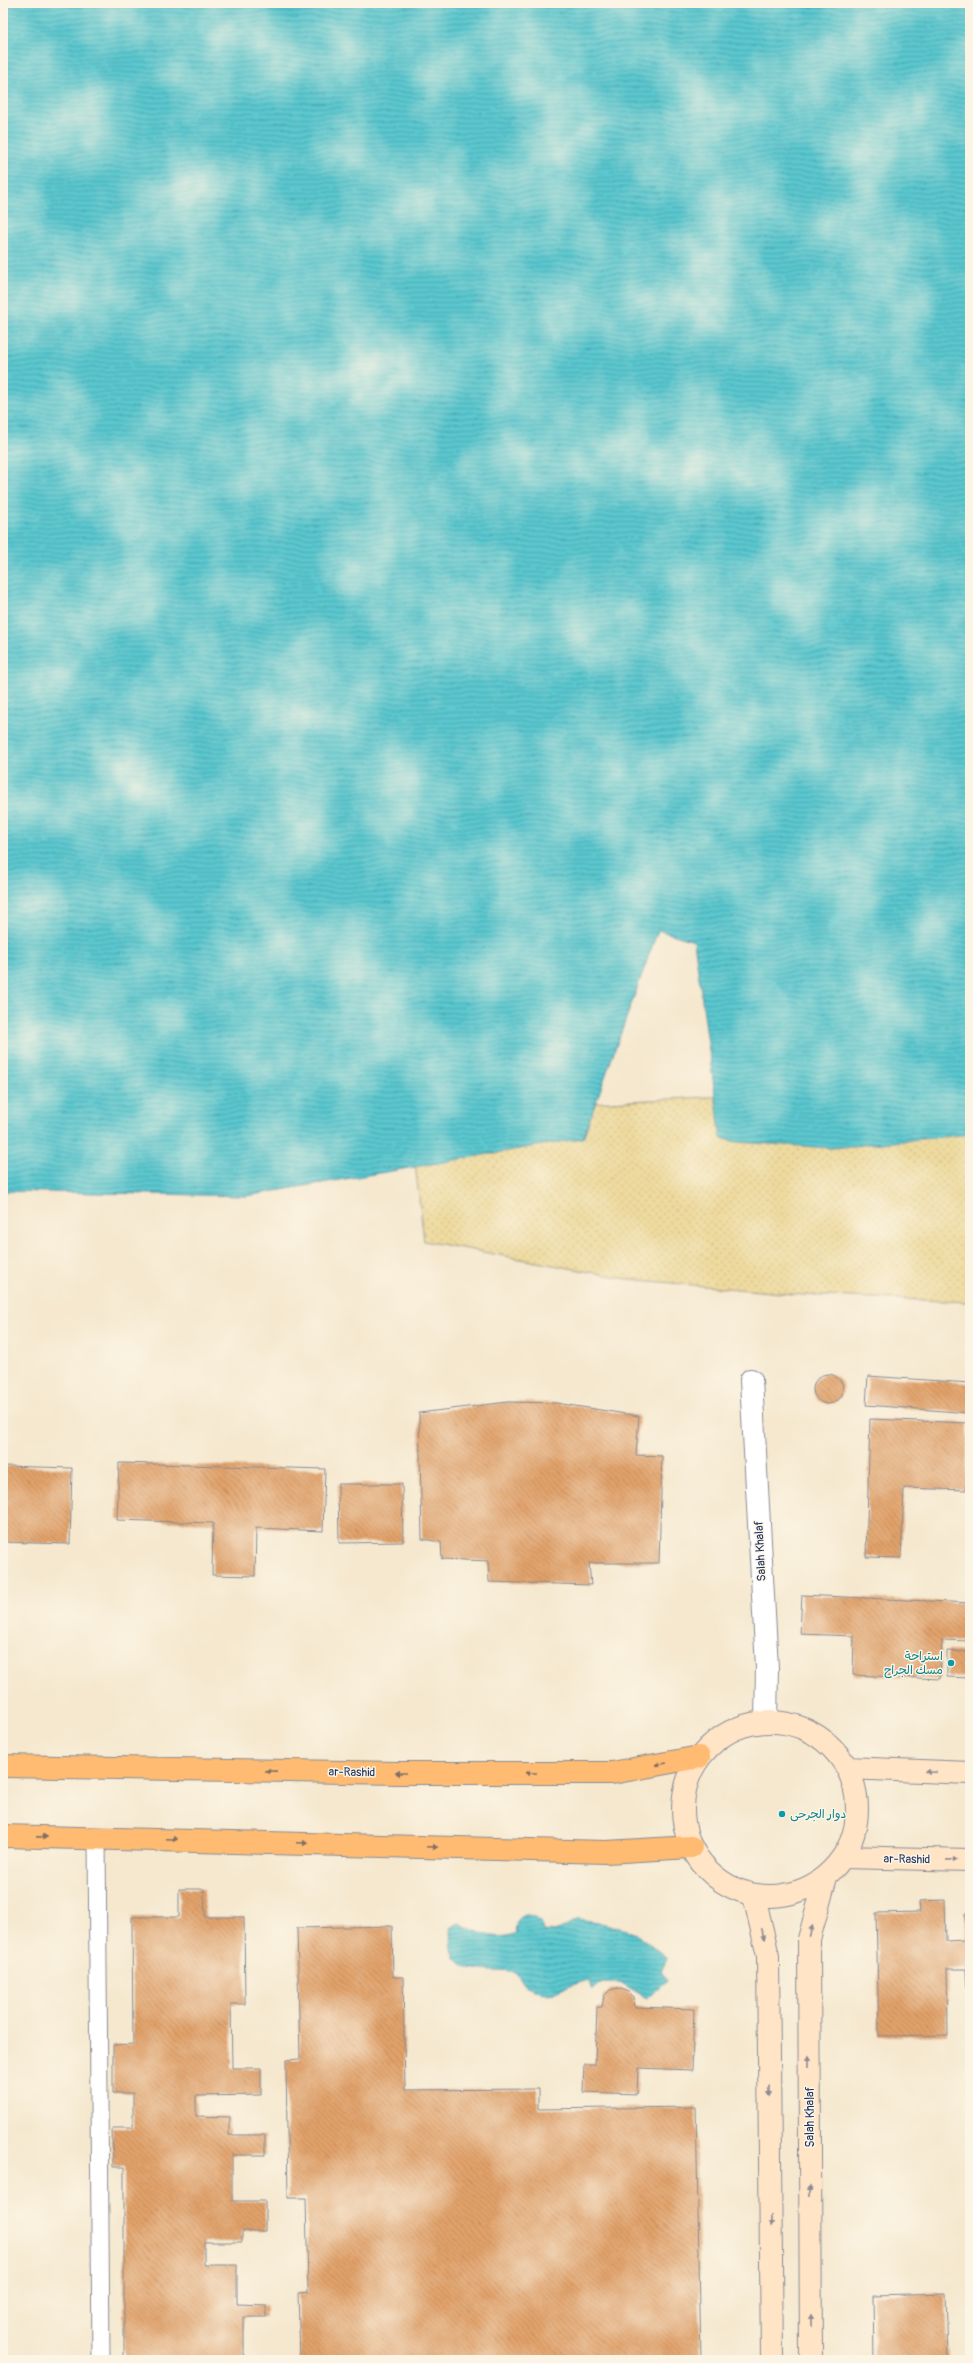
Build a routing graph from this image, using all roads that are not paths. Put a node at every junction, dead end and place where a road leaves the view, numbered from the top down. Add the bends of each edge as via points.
1 (751, 1380) dead end
2 (766, 1722) junction
3 (699, 1757) junction
4 (3, 1766) edge
5 (847, 1768) junction
6 (970, 1773) edge
7 (3, 1836) edge
8 (97, 1837) junction
9 (691, 1847) junction
10 (843, 1857) junction
11 (970, 1860) edge
12 (826, 1877) junction
13 (754, 1896) junction
14 (101, 2360) edge
15 (772, 2360) edge
16 (811, 2360) edge

1 - 2 street, Salah Khalaf via 767,1667
2 - 3 main road via 752,1723 732,1730 714,1741
2 - 5 main road via 796,1726 817,1735 834,1750
3 -> 4 main road, ar-Rashid via 612,1773 397,1773
3 - 9 main road via 683,1792 684,1829
6 -> 5 main road
5 - 10 main road via 855,1790 857,1813 853,1836
7 -> 8 main road
8 -> 9 main road via 590,1852
8 - 14 lane
9 - 13 main road via 706,1870 727,1886
10 -> 11 main road, ar-Rashid
10 - 12 main road
12 - 13 main road via 804,1890 778,1896
16 -> 12 main road, Salah Khalaf via 809,1939
13 -> 15 main road via 768,1956

